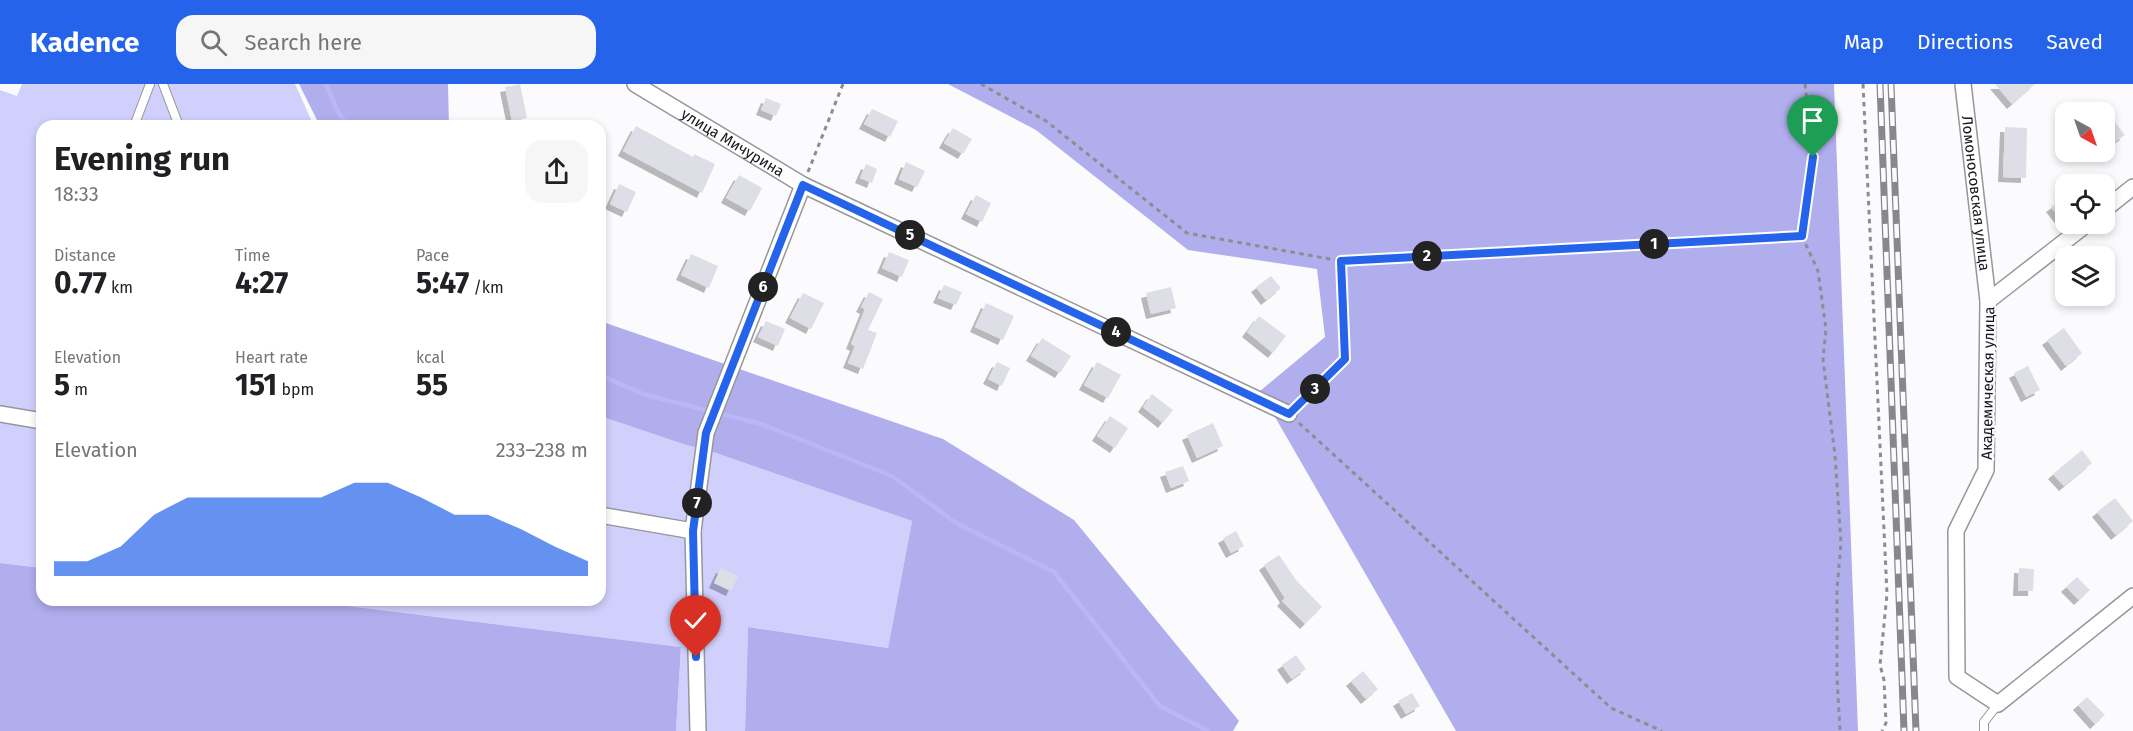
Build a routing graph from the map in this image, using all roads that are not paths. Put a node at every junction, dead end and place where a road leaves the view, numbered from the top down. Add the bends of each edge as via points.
1 (150, 84) edge
2 (163, 84) edge
3 (634, 84) edge
4 (1963, 84) edge
5 (136, 120) edge
6 (177, 120) edge
7 (803, 185) junction
8 (2133, 187) edge
9 (2115, 201) edge
10 (2074, 234) edge
11 (1988, 301) junction
12 (0, 414) edge
13 (1289, 414) road end
14 (36, 420) edge
15 (606, 516) edge
16 (693, 531) junction
17 (2133, 596) edge
18 (1998, 704) junction
19 (698, 731) edge
20 (1984, 731) edge

1 - 5 lane
2 - 6 lane
3 - 7 street, улица Мичурина
4 - 11 street, Ломоносовская улица
7 - 13 street, улица Мичурина
7 - 16 street via 706,433
8 - 9 street
10 - 11 street, Академическая улица
11 - 18 street, Академическая улица via 1986,470 1956,531 1957,677
12 - 14 street
15 - 16 street
16 - 19 street
17 - 18 street
18 - 20 lane via 1984,722

